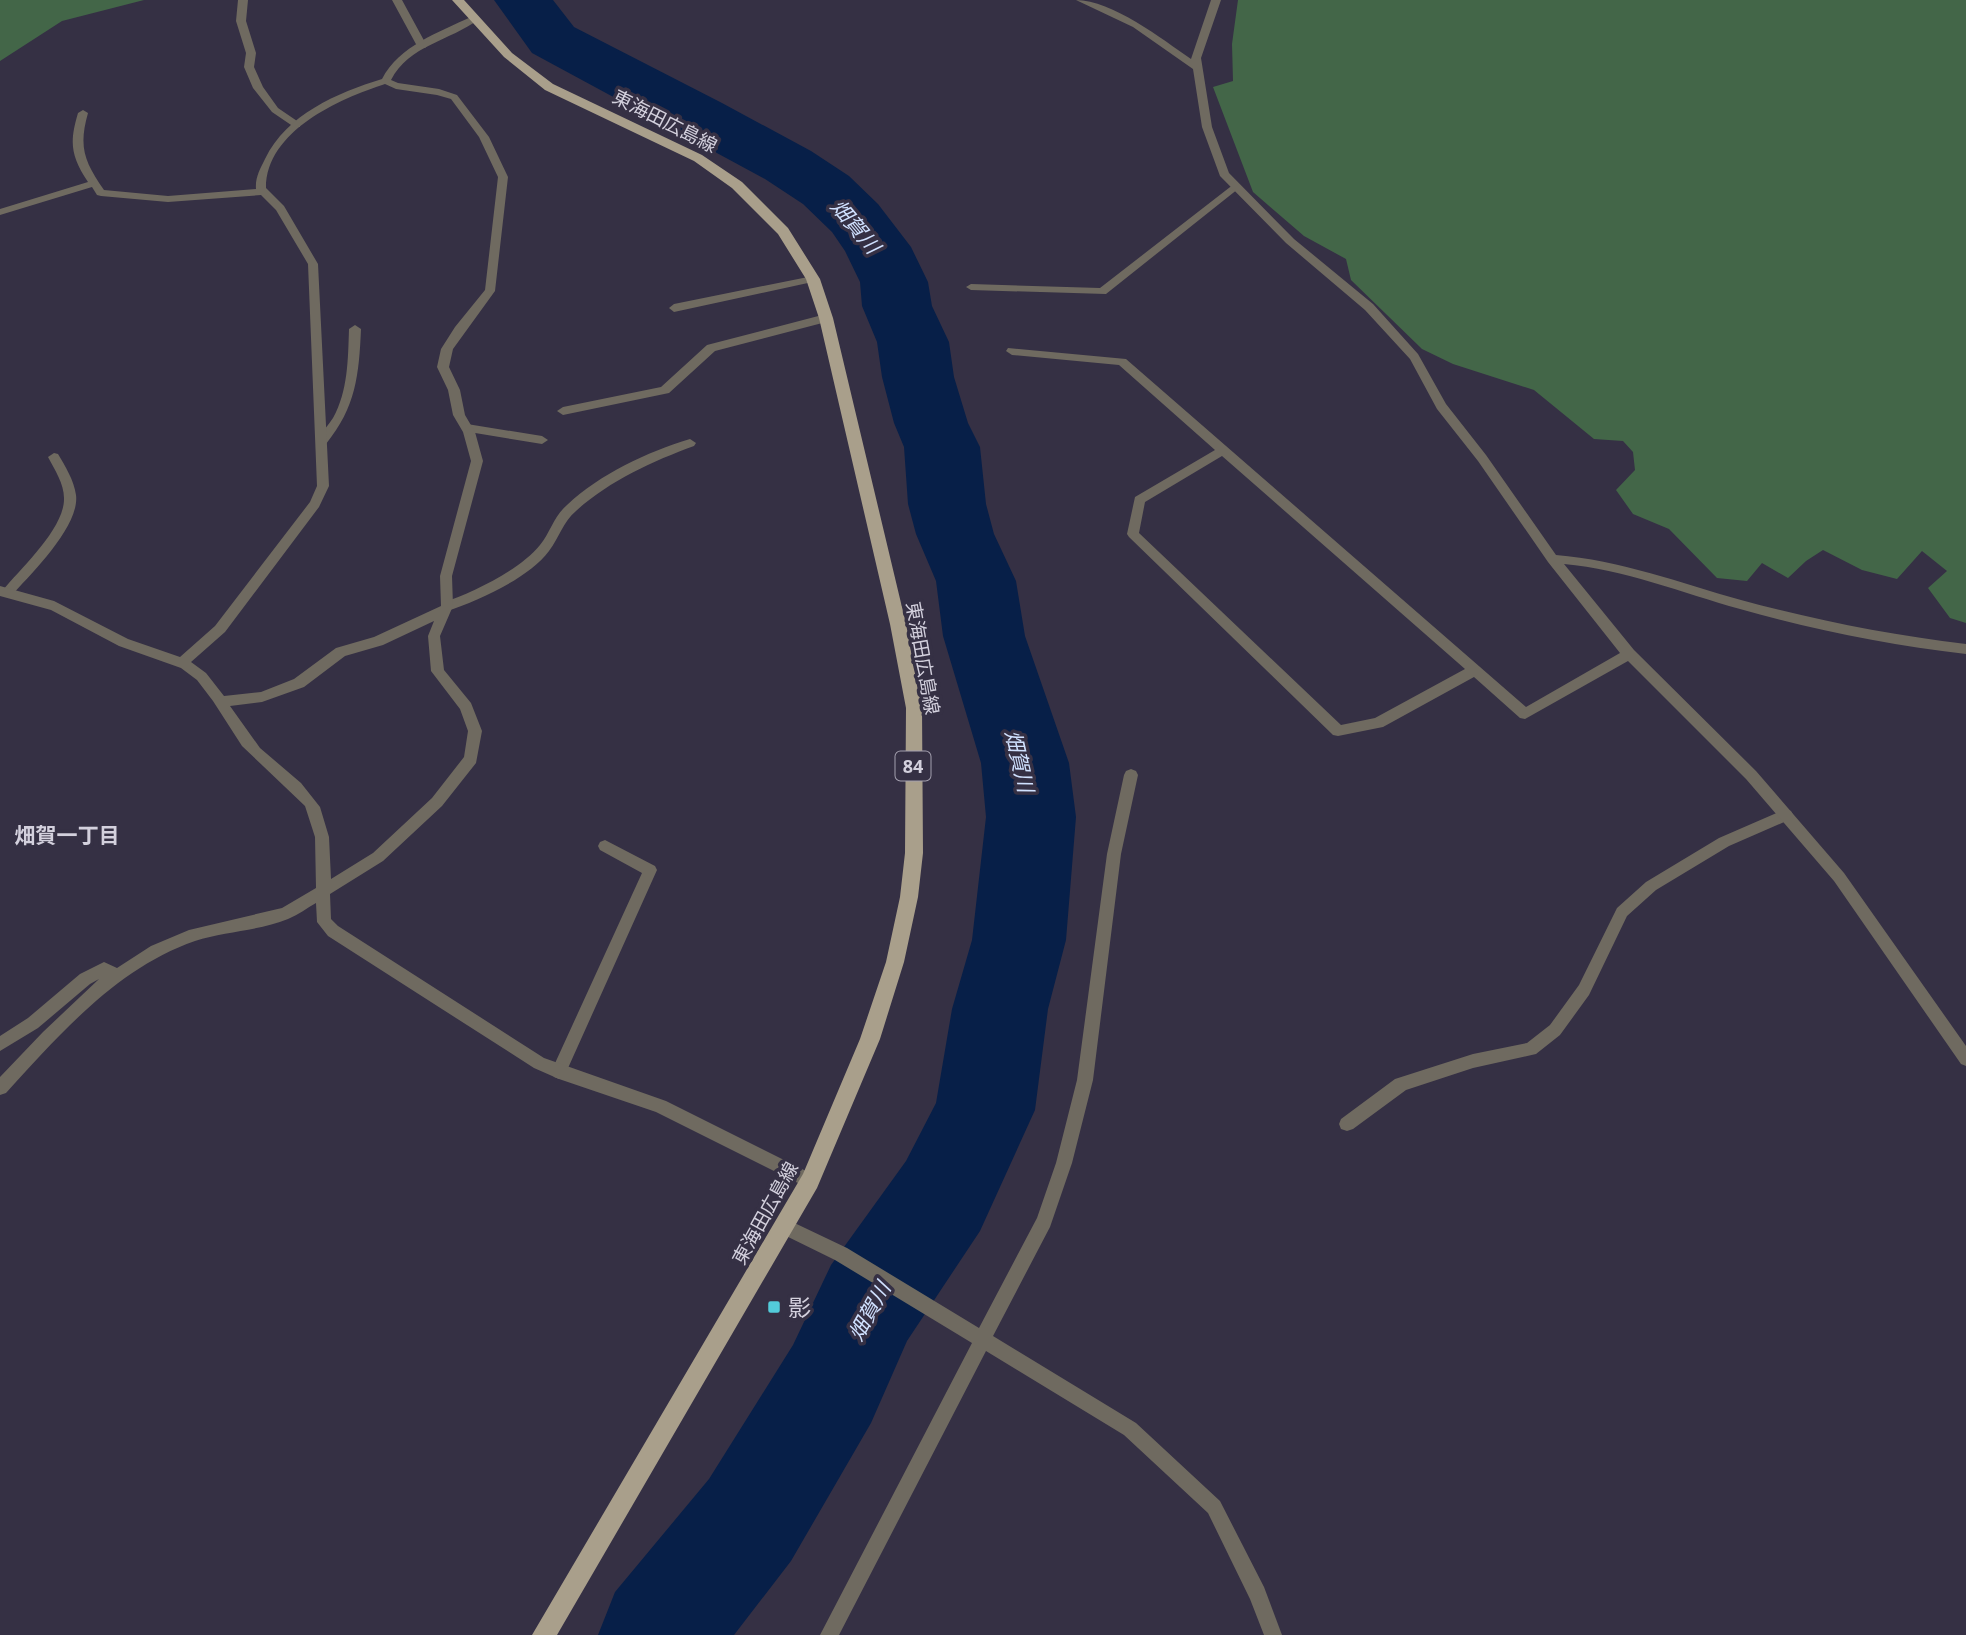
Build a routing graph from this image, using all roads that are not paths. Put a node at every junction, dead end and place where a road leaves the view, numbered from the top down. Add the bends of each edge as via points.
1 (243, 0) edge
2 (397, 0) edge
3 (458, 0) edge
4 (1081, 0) edge
5 (1216, 0) edge
6 (474, 19) junction
7 (422, 46) junction
8 (1197, 67) junction
9 (386, 81) junction
10 (83, 113) dead end
11 (297, 125) junction
12 (95, 183) junction
13 (1234, 187) junction
14 (264, 192) junction
15 (0, 212) edge
16 (813, 279) junction
17 (971, 288) dead end
18 (674, 308) dead end
19 (826, 318) junction
20 (355, 329) dead end
21 (1012, 351) dead end
22 (563, 411) dead end
23 (467, 428) junction
24 (542, 440) dead end
25 (322, 441) junction
26 (690, 443) dead end
27 (1224, 450) junction
28 (54, 457) dead end
29 (1552, 559) junction
30 (4, 592) edge
31 (445, 608) junction
32 (1966, 649) edge
33 (1629, 654) junction
34 (181, 663) junction
35 (1475, 670) junction
36 (221, 702) junction
37 (1131, 775) dead end
38 (1786, 815) junction
39 (605, 846) dead end
40 (322, 890) junction
41 (117, 975) junction
42 (0, 1044) edge
43 (1966, 1059) edge
44 (559, 1072) junction
45 (0, 1088) edge
46 (1348, 1124) dead end
47 (810, 1181) junction
48 (784, 1226) junction
49 (974, 1334) junction
50 (544, 1635) edge
51 (829, 1635) edge
52 (1273, 1635) edge

1 - 11 street via 240,21 258,88 275,110
2 - 7 street
3 - 6 main road, 東海田広島線 / 84
4 - 8 street via 1136,25
5 - 8 street
6 - 7 street
6 - 16 main road, 東海田広島線 / 84 via 508,55 549,87 698,158 737,185 783,231
7 - 9 street via 398,62
8 - 13 street via 1213,148
9 - 11 street via 338,99
9 - 23 street via 454,97 484,137 503,177 490,291 447,349 443,366
10 - 12 street via 76,145
11 - 14 street via 269,157 260,184
12 - 14 street via 101,193 168,199
12 - 15 street
13 - 17 street via 1102,292
13 - 29 street via 1369,307 1414,357 1441,406
14 - 25 street via 280,208 313,264
16 - 18 street
16 - 19 main road, 東海田広島線 / 84
19 - 22 street via 711,348 665,390
19 - 47 main road, 東海田広島線 / 84 via 914,708 914,853 895,961 870,1039
20 - 25 street via 352,379 338,424
21 - 27 street via 1122,362
23 - 24 street
23 - 31 street via 477,461 446,576
25 - 34 street via 323,486 315,504 220,629
26 - 31 street via 662,453 571,507 542,551 514,573
27 - 35 street
27 - 35 street via 1139,500 1133,534 1338,731 1378,723
28 - 30 street via 66,480 70,507 57,530
29 - 32 street via 1586,560 1840,628
29 - 33 street
30 - 34 street via 54,606 87,626
31 - 36 street via 388,637 341,652 299,683 262,697
31 - 40 street via 434,636 438,671 466,707 475,731 471,759 437,802 378,857
33 - 35 street via 1525,714
33 - 38 street
34 - 36 street via 206,681
36 - 40 street via 239,736 308,798 316,812 321,829
37 - 49 street via 1114,854 1085,1080 1064,1163 1044,1221
38 - 43 street via 1839,877
38 - 46 street via 1724,842 1651,886 1622,912 1584,990 1555,1030 1531,1049 1401,1084
39 - 44 street via 650,870
40 - 41 street via 285,914 194,935
40 - 44 street via 324,922 333,931 500,1040
41 - 42 street via 104,969 85,979 51,1010
41 - 45 street
44 - 47 street via 660,1106
47 - 48 main road, 東海田広島線 / 84
48 - 49 street via 841,1254
48 - 50 main road, 東海田広島線 / 84
49 - 51 street
49 - 52 street via 1130,1429 1214,1507 1258,1594

